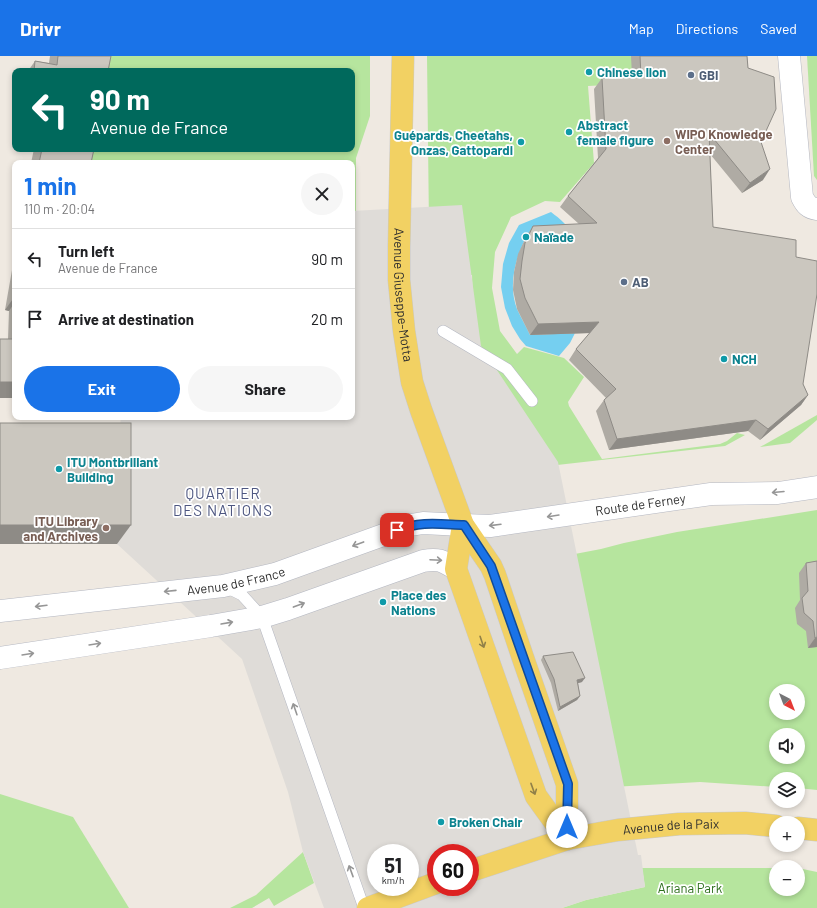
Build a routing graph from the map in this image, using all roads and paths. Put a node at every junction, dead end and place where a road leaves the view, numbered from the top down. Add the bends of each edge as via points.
1 (403, 56) edge
2 (789, 56) edge
3 (809, 203) edge
4 (443, 330) dead end
5 (532, 400) dead end
6 (817, 487) edge
7 (464, 525) junction
8 (456, 570) junction
9 (223, 586) junction
10 (0, 610) edge
11 (262, 616) junction
12 (0, 658) edge
13 (769, 825) edge
14 (805, 829) edge
15 (817, 830) edge
16 (567, 839) junction
17 (479, 868) edge
18 (427, 886) edge
19 (364, 908) edge
20 (368, 908) edge

1 - 7 main road, Avenue Giuseppe-Motta via 398,247 404,331 412,382
2 - 3 main road
4 - 5 lane via 507,369
6 -> 7 main road, Route de Ferney via 778,492 711,494 490,526
7 - 8 main road
7 -> 9 main road, Avenue de France via 411,525 275,574
7 - 16 main road via 491,566 568,784
11 -> 8 main road via 423,561 443,560
8 -> 16 main road via 536,796
9 -> 10 main road, Avenue de France
9 - 11 lane via 242,596
12 -> 11 main road
19 -> 11 lane
13 - 16 main road, Avenue de la Paix via 679,824 618,830
14 - 15 main road
16 - 17 main road
18 - 20 main road

